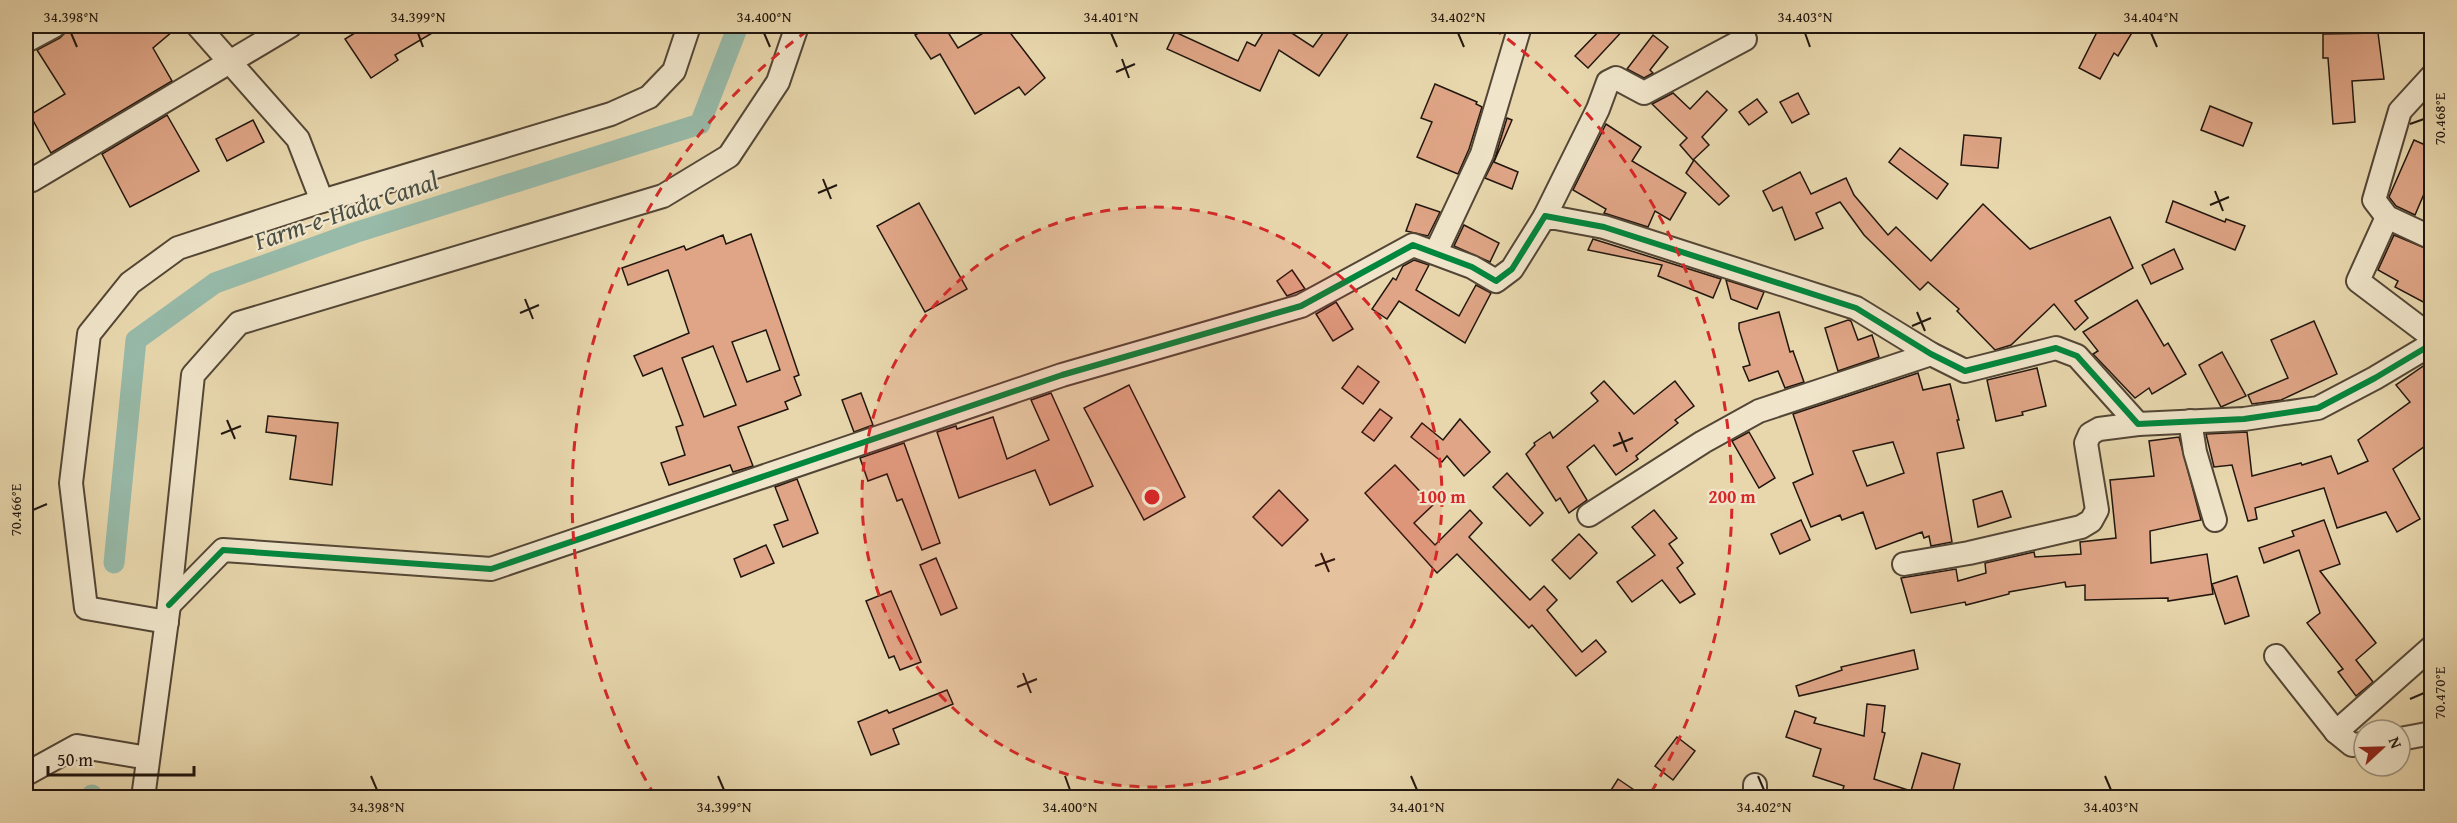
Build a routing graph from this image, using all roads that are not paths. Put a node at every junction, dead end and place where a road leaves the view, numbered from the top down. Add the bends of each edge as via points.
1 (54, 26) edge
2 (198, 26) edge
3 (290, 26) edge
4 (689, 26) edge
5 (796, 26) edge
6 (1520, 26) edge
7 (1745, 39) dead end
8 (26, 41) edge
9 (231, 60) junction
10 (2432, 76) edge
11 (33, 180) dead end
12 (322, 201) junction
13 (1545, 216) junction
14 (2388, 217) junction
15 (2432, 238) edge
16 (1436, 252) junction
17 (2432, 337) edge
18 (2432, 344) edge
19 (1931, 354) junction
20 (2190, 421) junction
21 (2138, 424) junction
22 (1589, 515) dead end
23 (2215, 520) dead end
24 (1904, 564) dead end
25 (168, 613) junction
26 (2432, 647) edge
27 (2276, 656) dead end
28 (2336, 732) junction
29 (2432, 733) edge
30 (2412, 737) edge
31 (2352, 745) edge
32 (148, 758) junction
33 (26, 774) edge
34 (143, 798) edge

1 - 8 street
2 - 9 street
3 - 9 street
4 - 12 street via 674,71 649,97 611,114
5 - 25 street via 778,82 729,156 663,196 239,323 193,375
6 - 16 street via 1482,153
7 - 13 street via 1644,93 1616,78 1608,82
9 - 11 street
9 - 12 street via 298,139
10 - 14 street via 2400,111 2374,200
12 - 25 street via 178,248 130,284 89,334 70,483 86,608
13 - 16 street via 1512,269 1496,281
13 - 19 street via 1604,227 1856,308
14 - 15 street
14 - 17 street via 2358,281
16 - 25 street via 1413,245 1301,306 1062,375 491,569 223,550
18 - 20 street via 2318,408
19 - 21 street via 1965,371 2056,348 2077,356
19 - 22 street via 1760,411 1703,442
20 - 21 street
20 - 23 street
21 - 24 street via 2099,429 2090,434 2086,443 2097,510 2091,521 1980,551
25 - 32 street
26 - 28 street
27 - 28 street
28 - 31 street
29 - 30 street
32 - 33 street via 77,746
32 - 34 street

